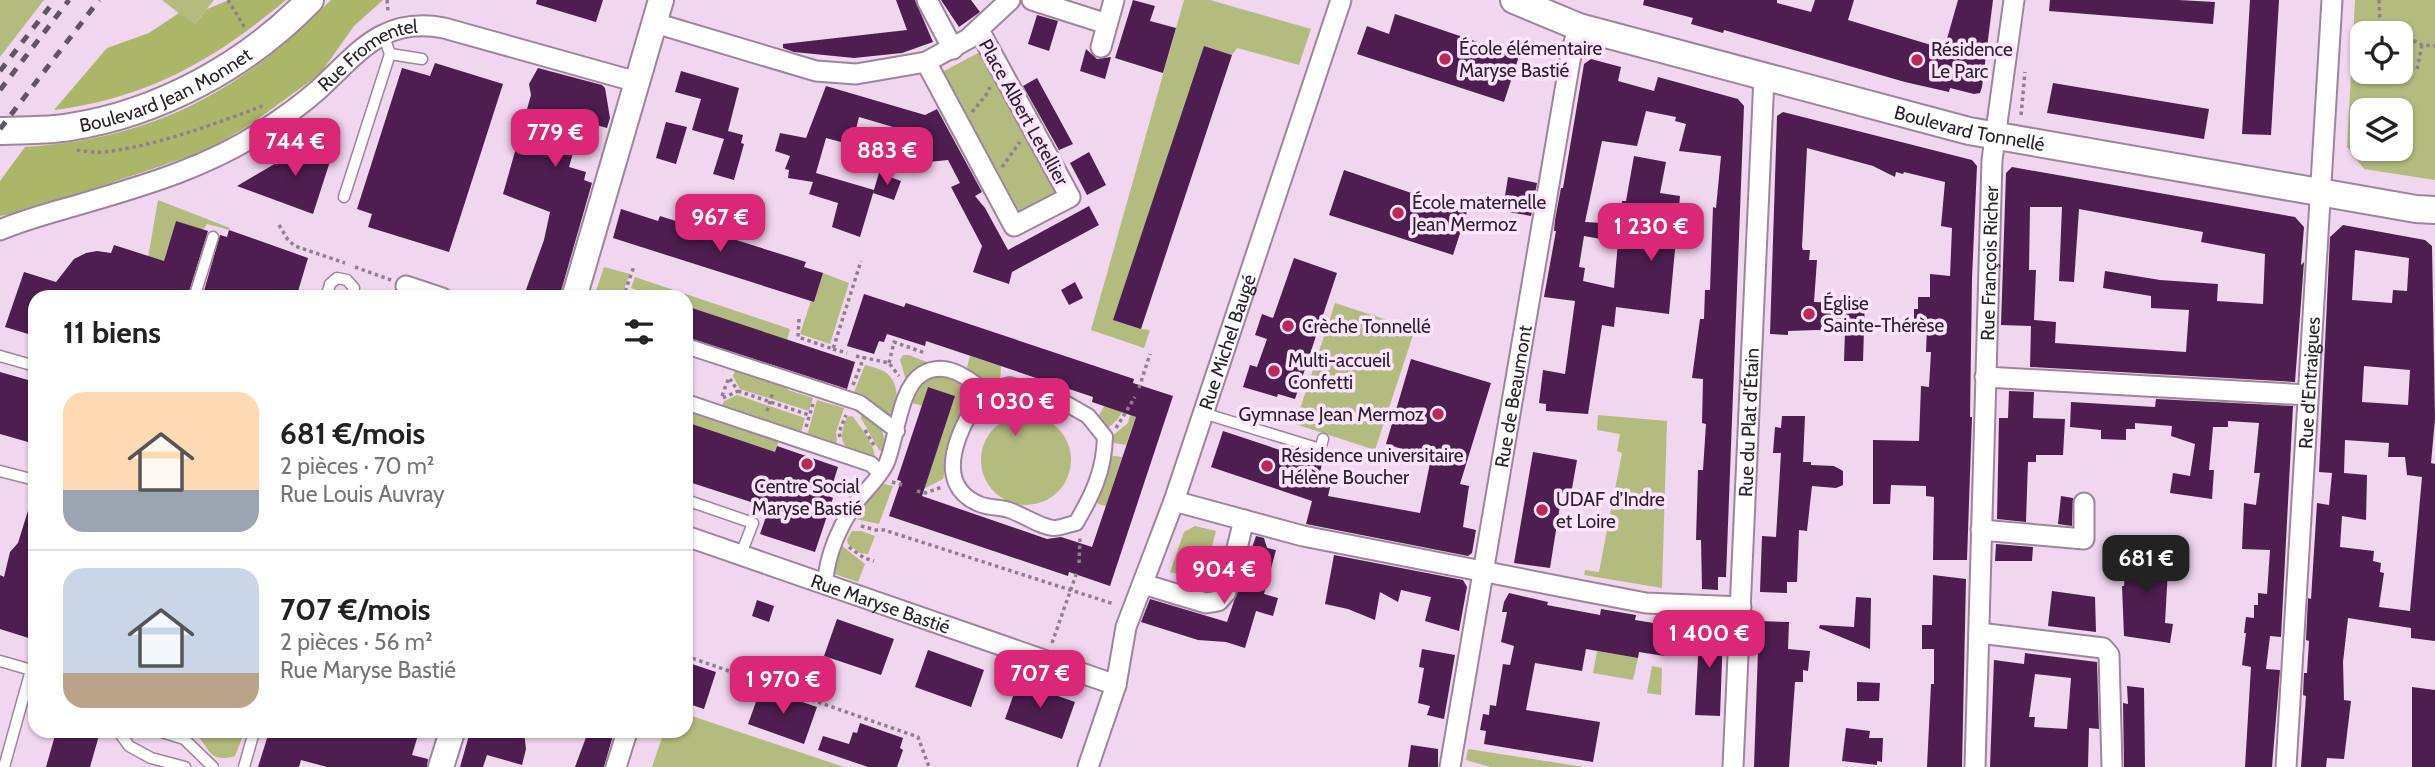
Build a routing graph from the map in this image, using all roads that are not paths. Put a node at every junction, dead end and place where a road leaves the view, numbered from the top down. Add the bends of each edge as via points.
1 (310, 0) edge
2 (927, 0) edge
3 (1010, 0) edge
4 (1032, 0) edge
5 (1114, 0) edge
6 (1341, 0) edge
7 (1514, 0) edge
8 (2014, 0) edge
9 (2332, 0) edge
10 (658, 12) edge
11 (1107, 24) junction
12 (1579, 27) junction
13 (979, 30) junction
14 (383, 33) junction
15 (1101, 47) dead end
16 (953, 48) junction
17 (390, 54) junction
18 (422, 59) dead end
19 (926, 62) junction
20 (1764, 77) junction
21 (637, 82) junction
22 (0, 131) edge
23 (1996, 136) junction
24 (344, 197) dead end
25 (2320, 203) junction
26 (2435, 211) edge
27 (0, 230) edge
28 (213, 237) dead end
29 (406, 286) road end
30 (196, 290) edge
31 (328, 290) edge
32 (353, 290) edge
33 (418, 290) edge
34 (576, 290) edge
35 (693, 350) edge
36 (0, 356) edge
37 (28, 364) edge
38 (1985, 377) junction
39 (985, 391) junction
40 (2308, 395) junction
41 (693, 403) edge
42 (1203, 413) junction
43 (897, 430) junction
44 (1323, 439) dead end
45 (883, 469) junction
46 (0, 471) edge
47 (28, 478) edge
48 (1174, 501) junction
49 (693, 502) edge
50 (2084, 503) dead end
51 (1244, 520) junction
52 (1981, 530) junction
53 (693, 538) edge
54 (741, 555) junction
55 (1484, 572) junction
56 (825, 584) junction
57 (1143, 584) junction
58 (1741, 607) junction
59 (1979, 633) junction
60 (0, 661) edge
61 (28, 669) edge
62 (1116, 685) junction
63 (28, 688) edge
64 (124, 738) edge
65 (181, 738) edge
66 (252, 738) edge
67 (450, 738) edge
68 (625, 738) edge
69 (4, 767) edge
70 (185, 767) edge
71 (213, 767) edge
72 (244, 767) edge
73 (441, 767) edge
74 (616, 767) edge
75 (1088, 767) edge
76 (1450, 767) edge
77 (1733, 767) edge
78 (1975, 767) edge
79 (2112, 767) edge
80 (2286, 767) edge

1 - 22 main road, Boulevard Jean Monnet via 262,43 201,82 158,102 69,127
2 - 16 street
3 - 13 street
4 - 11 street
5 - 11 street
6 - 42 street, Rue Michel Baugé
7 - 12 main road, Boulevard Tonnellé
8 - 23 street, Rue François Richer
9 - 25 street, Rue d'Entraigues
10 - 19 street via 816,71 866,73
10 - 21 street
11 - 15 street
12 - 20 main road, Boulevard Tonnellé
12 - 55 street, Rue de Beaumont
13 - 16 street
13 - 19 street, Place Albert Letellier via 1070,197 1014,226
14 - 17 lane
14 - 21 street, Rue Fromentel via 429,25
14 - 27 street, Rue Fromentel via 303,102 236,148 133,189
16 - 19 street
17 - 18 lane
17 - 24 lane
20 - 23 main road, Boulevard Tonnellé
20 - 58 street, Rue du Plat d'Étain
21 - 34 street
23 - 25 main road, Boulevard Tonnellé
23 - 38 street, Rue François Richer
25 - 26 main road, Boulevard Tonnellé
25 - 40 street, Rue d'Entraigues
28 - 30 lane
29 - 33 street
31 - 32 lane via 337,278 350,283
35 - 43 street via 731,369 778,376 860,403
36 - 37 lane
38 - 40 street
38 - 52 street, Rue François Richer
39 - 39 street via 1010,384 1060,400 1088,416 1105,436 1094,492 1076,523 1053,528 981,505 960,491 952,473 955,450
39 - 43 street via 967,377 942,368 922,374 907,390
40 - 80 street, Rue d'Entraigues
41 - 45 street via 719,405 761,427
42 - 44 lane via 1320,449
42 - 48 street, Rue Michel Baugé
43 - 45 street
45 - 56 street via 844,520 826,568
46 - 47 lane
48 - 51 street
48 - 57 street, Rue Michel Baugé
49 - 54 lane via 753,523
50 - 52 street via 2084,539
51 - 55 street
51 - 57 street via 1226,592 1218,601 1206,603
52 - 59 street, Rue François Richer
53 - 54 street, Rue Maryse Bastié
54 - 56 street, Rue Maryse Bastié
55 - 58 street via 1647,603
55 - 76 street, Rue de Beaumont
56 - 62 street, Rue Maryse Bastié
57 - 62 street, Rue Michel Baugé via 1126,627
58 - 77 street, Rue du Plat d'Étain
59 - 78 street, Rue François Richer
59 - 79 street via 2103,648 2109,654
60 - 61 lane
62 - 75 street, Rue Michel Baugé
63 - 69 lane
64 - 70 lane via 151,758
65 - 71 lane
66 - 72 lane
67 - 73 street
68 - 74 street

